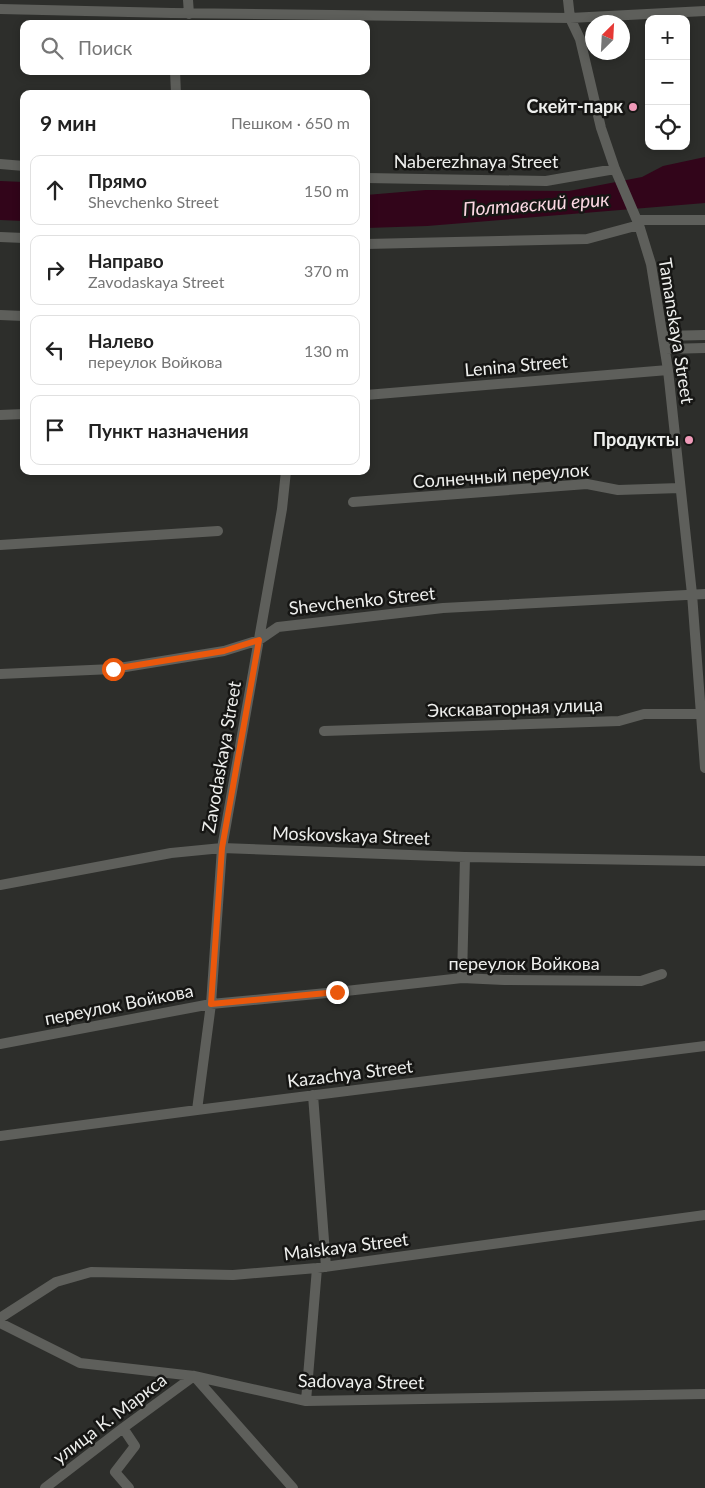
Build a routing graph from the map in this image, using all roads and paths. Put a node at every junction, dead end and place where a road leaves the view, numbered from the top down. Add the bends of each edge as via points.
1 (188, 0) edge
2 (568, 0) edge
3 (0, 9) edge
4 (705, 10) edge
5 (189, 14) junction
6 (570, 18) junction
7 (172, 19) edge
8 (175, 75) edge
9 (176, 90) edge
10 (0, 164) edge
11 (20, 166) edge
12 (615, 170) junction
13 (370, 178) edge
14 (705, 220) edge
15 (638, 223) junction
16 (0, 237) edge
17 (20, 238) edge
18 (370, 244) edge
19 (0, 315) edge
20 (20, 316) edge
21 (705, 335) edge
22 (663, 336) junction
23 (705, 348) edge
24 (665, 349) junction
25 (668, 370) junction
26 (370, 395) edge
27 (20, 414) edge
28 (0, 415) edge
29 (286, 475) edge
30 (680, 488) junction
31 (353, 502) dead end
32 (218, 531) dead end
33 (0, 545) edge
34 (692, 594) junction
35 (705, 594) edge
36 (259, 640) junction
37 (0, 674) edge
38 (703, 714) edge
39 (324, 731) dead end
40 (705, 768) edge
41 (222, 848) junction
42 (465, 856) junction
43 (705, 861) edge
44 (0, 885) edge
45 (662, 974) dead end
46 (462, 978) junction
47 (211, 1004) junction
48 (0, 1044) edge
49 (705, 1046) edge
50 (313, 1095) junction
51 (197, 1110) junction
52 (0, 1136) edge
53 (705, 1215) edge
54 (322, 1268) junction
55 (0, 1318) edge
56 (0, 1323) edge
57 (194, 1376) junction
58 (705, 1394) edge
59 (306, 1401) junction
60 (123, 1428) junction
61 (45, 1488) edge
62 (129, 1488) edge
63 (293, 1488) edge

1 - 5 street
2 - 6 street, Tamanskaya Street
3 - 7 street
4 - 6 street
5 - 6 street
5 - 7 street
6 - 12 street, Tamanskaya Street via 580,39 601,128
8 - 9 street
10 - 11 street
12 - 13 street, Naberezhnaya Street via 546,181
12 - 15 street, Tamanskaya Street
14 - 15 street
15 - 18 street via 587,238
15 - 22 street, Tamanskaya Street via 650,264
16 - 17 street
19 - 20 street
21 - 22 street
22 - 24 street, Tamanskaya Street
23 - 24 street
24 - 25 street, Tamanskaya Street
25 - 26 street, Lenina Street
25 - 30 street, Tamanskaya Street
27 - 28 street
29 - 36 street, Zavodaskaya Street
30 - 31 street, Солнечный переулок via 618,490 587,484
30 - 34 street, Tamanskaya Street
32 - 33 street
34 - 35 street, Shevchenko Street
34 - 36 street, Shevchenko Street via 442,608 278,627
34 - 38 street, Tamanskaya Street
36 - 37 street, Shevchenko Street via 224,651 113,669
36 - 41 street, Zavodaskaya Street
38 - 39 street, Экскаваторная улица via 644,714 620,722
38 - 40 street, Tamanskaya Street
41 - 42 street, Moskovskaya Street
41 - 44 street, Moskovskaya Street via 170,853
41 - 47 street, Zavodaskaya Street
42 - 43 street, Moskovskaya Street
42 - 46 street
45 - 46 street, переулок Войкова via 641,981
46 - 47 street, переулок Войкова
47 - 48 street, переулок Войкова
47 - 51 street, Zavodaskaya Street
49 - 50 street, Kazachya Street
50 - 51 street, Kazachya Street
50 - 54 street
51 - 52 street, Kazachya Street
53 - 54 street, Maiskaya Street
54 - 55 street, Maiskaya Street via 233,1275 91,1272 56,1282
54 - 59 street
56 - 57 street, Sadovaya Street via 80,1363
57 - 59 street, Sadovaya Street
57 - 60 street, улица К. Маркса
57 - 63 street
58 - 59 street, Sadovaya Street
60 - 61 street, улица К. Маркса
60 - 62 street via 135,1446 115,1472

